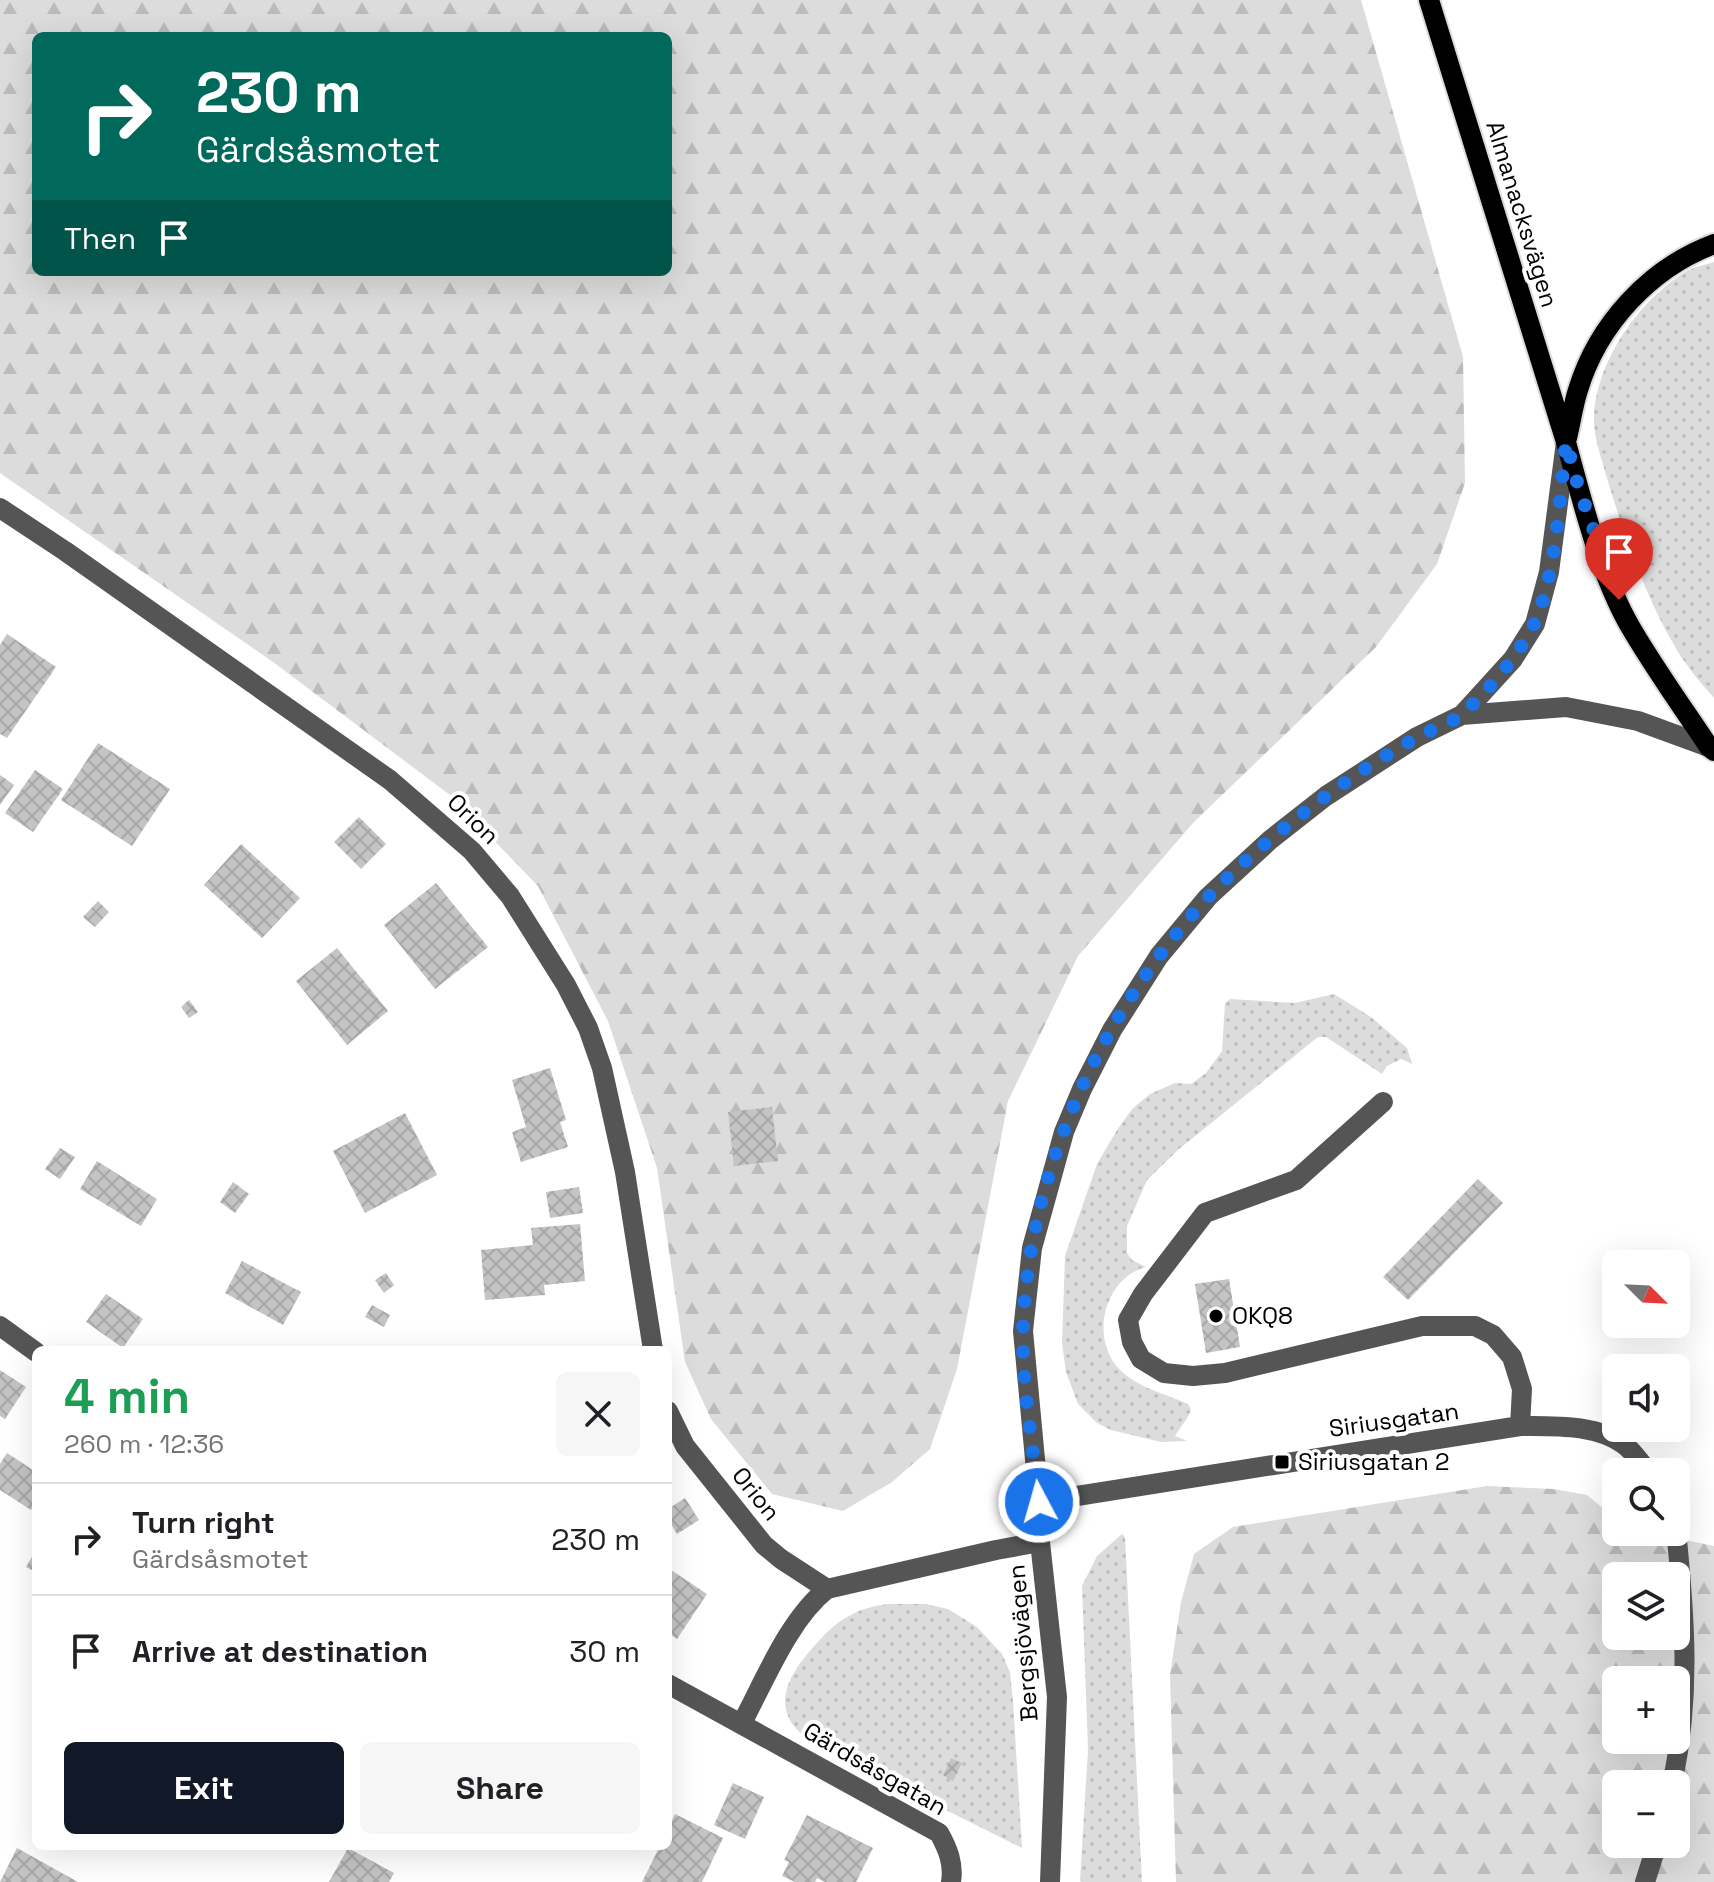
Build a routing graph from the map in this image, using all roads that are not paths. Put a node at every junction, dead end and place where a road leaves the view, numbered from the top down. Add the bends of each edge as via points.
1 (1429, 0) edge
2 (1714, 244) edge
3 (1566, 442) junction
4 (0, 508) edge
5 (1462, 715) junction
6 (1712, 750) edge
7 (1383, 1102) dead end
8 (0, 1326) edge
9 (652, 1346) edge
10 (32, 1349) edge
11 (672, 1419) edge
12 (1520, 1426) junction
13 (1637, 1458) edge
14 (1039, 1502) junction
15 (1040, 1542) junction
16 (1677, 1546) edge
17 (827, 1589) junction
18 (672, 1686) edge
19 (742, 1723) junction
20 (1674, 1770) edge
21 (1653, 1858) edge
22 (951, 1882) edge
23 (1050, 1882) edge
24 (1645, 1882) edge

1 - 3 main road, Almanacksvägen
2 - 3 main road via 1658,274 1602,335 1578,389
3 - 5 street, Bergsjövägen via 1549,572 1535,624 1513,659
3 - 6 main road, Almanacksvägen via 1607,573 1630,626
4 - 9 street, Orion via 390,780 472,851 510,896 566,985 602,1068 625,1172
5 - 6 street, Bergsjövägen via 1566,707 1638,721
5 - 14 street, Bergsjövägen via 1343,784 1231,874 1159,956 1095,1061 1057,1153 1032,1248 1023,1331
7 - 12 street via 1296,1180 1205,1213 1128,1320 1132,1342 1141,1359 1164,1373 1193,1376 1422,1326 1475,1326 1493,1335 1512,1357 1522,1389
8 - 10 street
11 - 17 street, Orion via 685,1446 764,1545
12 - 13 street, Siriusgatan via 1589,1430 1628,1447
12 - 14 street, Siriusgatan
14 - 15 street, Bergsjövägen
15 - 17 street
15 - 23 street, Bergsjövägen via 1057,1697
16 - 20 street via 1686,1656
17 - 19 street via 804,1612
18 - 19 street, Gärdsåsgatan
19 - 22 street, Gärdsåsgatan via 939,1833 953,1869
21 - 24 street

